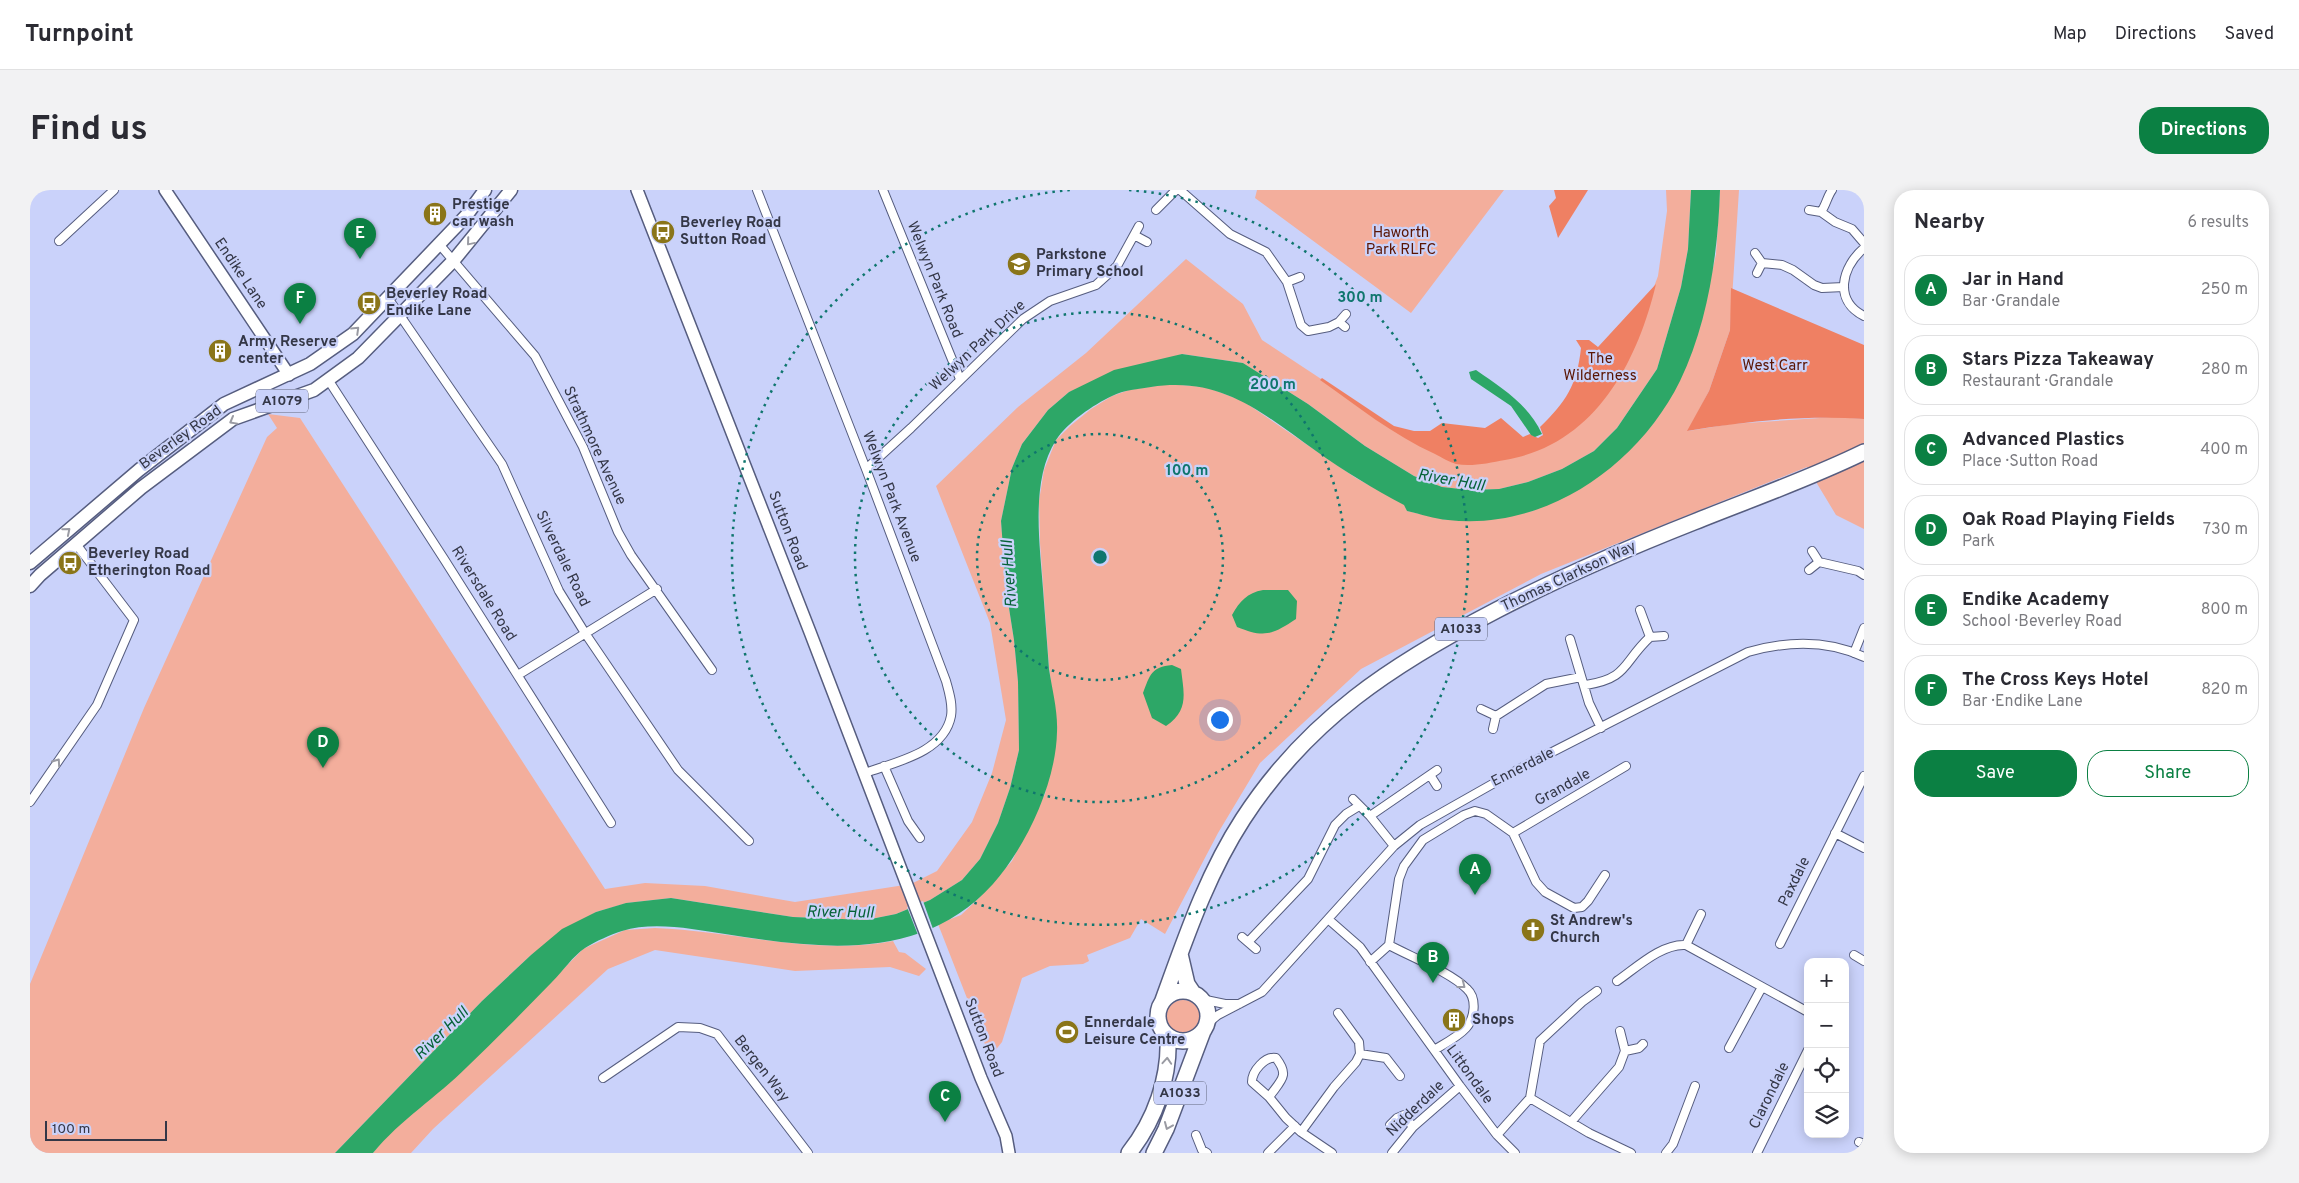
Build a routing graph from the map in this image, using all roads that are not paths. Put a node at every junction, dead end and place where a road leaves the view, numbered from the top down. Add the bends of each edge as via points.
1 (114, 190) edge
2 (165, 190) edge
3 (485, 190) edge
4 (511, 190) edge
5 (638, 190) edge
6 (756, 190) edge
7 (883, 190) edge
8 (1178, 190) edge
9 (1832, 190) edge
10 (1156, 210) dead end
11 (1809, 210) dead end
12 (1821, 212) junction
13 (1139, 226) dead end
14 (1134, 235) junction
15 (59, 241) dead end
16 (1147, 242) dead end
17 (1864, 243) edge
18 (439, 244) junction
19 (1864, 248) edge
20 (1755, 253) dead end
21 (454, 260) junction
22 (1762, 263) junction
23 (1757, 273) dead end
24 (1300, 277) dead end
25 (1287, 282) junction
26 (1844, 287) junction
27 (388, 298) junction
28 (399, 314) junction
29 (1346, 314) dead end
30 (1864, 316) edge
31 (330, 350) junction
32 (349, 365) junction
33 (290, 375) junction
34 (960, 379) junction
35 (329, 381) junction
36 (169, 447) junction
37 (1864, 452) edge
38 (178, 460) junction
39 (866, 468) junction
40 (93, 509) junction
41 (103, 521) junction
42 (76, 544) junction
43 (1812, 551) dead end
44 (35, 559) edge
45 (1819, 562) junction
46 (50, 566) junction
47 (1809, 570) dead end
48 (1864, 575) edge
49 (30, 586) edge
50 (657, 589) junction
51 (1640, 610) dead end
52 (1864, 628) edge
53 (585, 633) junction
54 (1664, 636) dead end
55 (1650, 637) junction
56 (1570, 639) dead end
57 (1854, 653) junction
58 (1864, 657) edge
59 (712, 670) dead end
60 (518, 675) junction
61 (1580, 677) junction
62 (1586, 685) junction
63 (1481, 709) dead end
64 (1496, 716) junction
65 (1602, 728) junction
66 (1494, 729) dead end
67 (884, 766) junction
68 (1626, 766) dead end
69 (865, 773) junction
70 (1864, 776) edge
71 (1437, 786) dead end
72 (1352, 800) dead end
73 (30, 802) edge
74 (1360, 806) junction
75 (1370, 816) junction
76 (611, 823) dead end
77 (1513, 833) junction
78 (1835, 833) junction
79 (920, 838) dead end
80 (749, 841) dead end
81 (1394, 846) junction
82 (1864, 848) edge
83 (1605, 875) dead end
84 (1701, 914) dead end
85 (1328, 919) junction
86 (1242, 936) dead end
87 (1250, 941) junction
88 (1780, 944) dead end
89 (1389, 945) junction
90 (1686, 945) junction
91 (1256, 949) dead end
92 (1180, 953) junction
93 (1370, 962) junction
94 (1617, 980) dead end
95 (1762, 987) junction
96 (1597, 991) dead end
97 (1197, 996) junction
98 (1162, 1003) junction
99 (1240, 1004) junction
100 (1804, 1010) edge
101 (1338, 1012) dead end
102 (1205, 1028) junction
103 (1620, 1031) dead end
104 (1168, 1036) junction
105 (1643, 1044) dead end
106 (1728, 1048) dead end
107 (1434, 1050) junction
108 (1625, 1051) junction
109 (1360, 1054) junction
110 (1804, 1058) edge
111 (1400, 1076) dead end
112 (603, 1078) dead end
113 (1460, 1086) junction
114 (1695, 1086) dead end
115 (1269, 1097) junction
116 (1530, 1098) junction
117 (1572, 1122) junction
118 (1390, 1125) dead end
119 (1413, 1127) junction
120 (1298, 1129) junction
121 (1196, 1135) dead end
122 (1497, 1135) junction
123 (1006, 1136) junction
124 (808, 1153) edge
125 (1009, 1153) edge
126 (1018, 1153) edge
127 (1129, 1153) edge
128 (1154, 1153) edge
129 (1207, 1153) edge
130 (1268, 1153) edge
131 (1332, 1153) edge
132 (1392, 1153) edge
133 (1515, 1153) edge
134 (1631, 1153) edge
135 (1666, 1153) edge
136 (1757, 1153) edge

1 - 15 street
2 - 33 street, Endike Lane
3 - 18 main road, Beverley Road / A1079
4 -> 21 main road, Beverley Road / A1079
5 - 69 street, Sutton Road
6 - 39 street, Welwyn Park Avenue
7 - 34 street, Welwyn Park Road
8 - 10 street
8 - 25 street via 1207,210 1230,234 1266,252
9 - 12 street
11 - 12 street
12 - 17 street via 1852,229
13 - 14 street, Welwyn Park Drive
14 - 16 street
14 - 34 street, Welwyn Park Drive via 1117,266 1096,285 1050,301 1023,319
18 - 21 street, Strathmore Avenue
18 - 27 main road, Beverley Road / A1079
19 - 26 street via 1852,258
20 - 22 street
21 - 28 main road, Beverley Road / A1079
21 - 50 street, Strathmore Avenue via 535,356 583,447 618,532
22 - 23 street
22 - 26 street via 1782,265 1822,288
24 - 25 street
25 - 29 street via 1301,324 1308,331 1342,324
26 - 30 street via 1851,307
27 - 28 street, Silverdale Road
31 -> 27 main road, Beverley Road / A1079 via 352,334
28 - 32 main road, Beverley Road / A1079
28 - 53 street, Silverdale Road via 502,464 559,591
31 - 32 main road
31 - 33 main road, Beverley Road / A1079
32 - 35 main road, Beverley Road / A1079
33 - 36 main road, Beverley Road / A1079 via 224,404
34 - 39 street, Welwyn Park Drive
35 -> 38 main road, Beverley Road / A1079 via 314,390 233,419
35 - 60 street, Riversdale Road
36 - 38 main road
36 - 40 main road, Beverley Road / A1079
37 - 92 highway, Thomas Clarkson Way / A1033 via 1809,478 1692,522 1556,582 1443,638 1380,677 1311,735 1260,795 1213,872
38 - 41 main road, Beverley Road / A1079
39 - 67 street, Welwyn Park Avenue via 946,681 951,715 940,738 926,749
40 - 41 main road
44 -> 40 main road, Beverley Road / A1079
41 - 42 main road, Beverley Road / A1079
42 - 46 main road, Beverley Road / A1079
73 -> 42 street via 97,705 134,620
43 - 45 street
44 - 46 main road
45 - 47 street
45 - 48 street
46 - 49 main road, Beverley Road / A1079
50 - 53 street
50 - 59 street, Strathmore Avenue
51 - 55 street
52 - 57 street
53 - 60 street
53 - 80 street, Silverdale Road via 678,770
54 - 55 street
55 - 62 street via 1621,672 1605,682
56 - 61 street
57 - 58 street, Ennerdale
57 - 65 street, Ennerdale via 1809,643 1769,646 1748,652
60 - 76 street, Riversdale Road
61 - 62 street
61 - 64 street via 1546,684
62 - 65 street via 1590,703
63 - 64 street
64 - 66 street
65 - 81 street, Ennerdale via 1469,796 1420,825
67 - 69 street, Welwyn Park Avenue
67 - 79 street via 908,821
68 - 77 street, Grandale
69 - 123 street, Sutton Road
70 - 78 street, Paxdale
71 - 75 street via 1433,772
72 - 74 street
74 - 75 street
74 - 87 street via 1335,825 1308,879
75 - 81 street
77 - 83 street via 1536,882 1545,892 1574,908 1582,907 1588,901
77 - 89 street via 1486,814 1475,811 1464,814 1423,840 1404,866 1399,879
78 - 82 street
78 - 88 street, Paxdale
81 - 85 street, Ennerdale
84 - 90 street
85 - 93 street, Littondale via 1360,947
85 - 99 street, Ennerdale via 1267,987
86 - 87 street
87 - 91 street
89 - 93 street
89 -> 107 street via 1469,990 1474,1004 1470,1023
90 - 94 street via 1675,944 1662,950
90 - 95 street
92 - 97 highway via 1187,984
92 - 98 highway, A1033
93 - 107 street, Littondale
95 - 100 street
95 - 106 street
96 - 116 street via 1540,1041
97 - 98 highway via 1186,991 1172,994
97 - 99 street via 1225,1004
97 - 102 highway via 1208,1011
98 - 104 highway via 1159,1021
99 - 102 street, Ennerdale via 1218,1015
101 - 109 street via 1359,1042
102 - 104 highway via 1190,1040
102 -> 128 highway, A1033
103 - 108 street
127 -> 104 highway, A1033 via 1160,1096 1167,1069
105 - 108 street
107 - 113 street, Littondale
108 - 117 street via 1620,1067
109 - 111 street via 1386,1058
109 - 120 street
110 - 136 street, Clarondale
112 - 124 street, Bergen Way via 678,1027 700,1028 717,1034
113 - 119 street, Nidderdale
113 - 122 street, Littondale
114 - 135 street via 1673,1144
115 - 115 street via 1257,1088 1252,1078 1264,1060 1270,1057 1276,1058 1284,1068 1284,1076
115 - 120 street
116 - 117 street
116 - 122 street
117 - 134 street
118 - 119 street via 1404,1116
119 - 132 street, Nidderdale
120 - 130 street
120 - 131 street
121 - 129 street via 1202,1150
122 - 133 street, Littondale
123 - 125 street, Sutton Road
123 - 126 street

